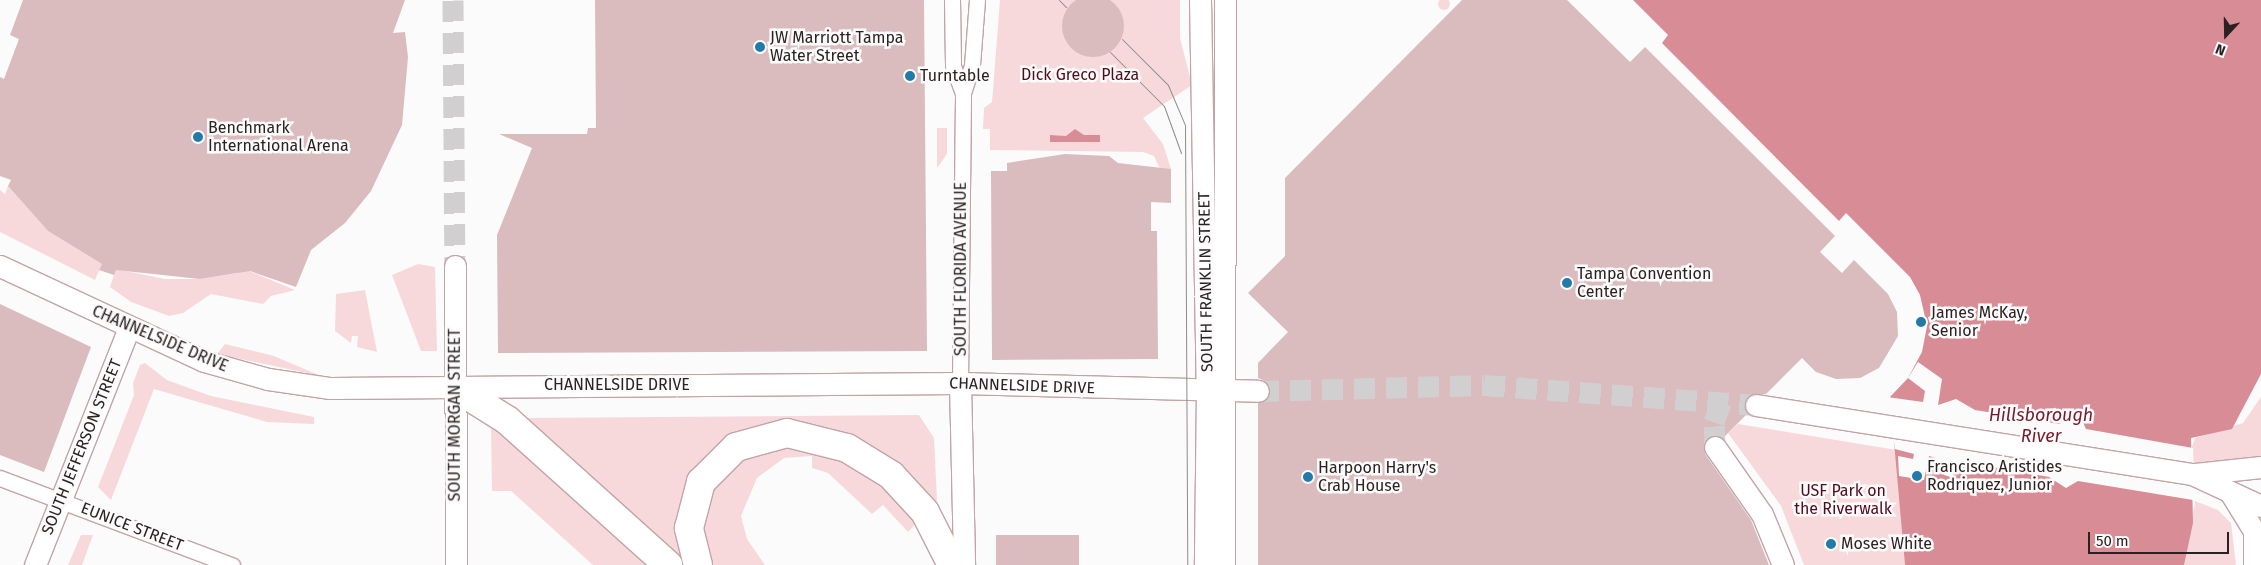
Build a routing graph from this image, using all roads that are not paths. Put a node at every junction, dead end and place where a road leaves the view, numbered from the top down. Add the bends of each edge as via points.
1 (952, 0) edge
2 (977, 0) edge
3 (1200, 0) edge
4 (1225, 0) edge
5 (1202, 38) junction
6 (1226, 38) junction
7 (963, 93) junction
8 (0, 266) edge
9 (454, 266) tunnel mouth
10 (129, 328) junction
11 (960, 382) junction
12 (456, 388) junction
13 (1217, 390) junction
14 (1258, 391) tunnel mouth
15 (1756, 405) tunnel mouth
16 (1715, 447) tunnel mouth
17 (2261, 467) edge
18 (2192, 474) junction
19 (0, 478) edge
20 (2230, 492) junction
21 (60, 500) junction
22 (2261, 506) edge
23 (35, 565) edge
24 (232, 565) edge
25 (456, 565) edge
26 (668, 565) edge
27 (698, 565) edge
28 (952, 565) edge
29 (964, 565) edge
30 (1204, 565) edge
31 (1224, 565) edge
32 (1783, 565) edge
33 (2254, 565) edge

1 - 7 street, SOUTH FLORIDA AVENUE via 953,66
2 - 7 street, SOUTH FLORIDA AVENUE via 972,65
3 - 5 main road, SOUTH FRANKLIN STREET
4 - 6 main road, SOUTH FRANKLIN STREET
5 - 6 street
5 - 13 main road, SOUTH FRANKLIN STREET
6 - 13 main road, SOUTH FRANKLIN STREET
7 - 11 street, SOUTH FLORIDA AVENUE
8 - 10 main road, CHANNELSIDE DRIVE
9 - 12 main road, SOUTH MORGAN STREET
10 - 12 main road, CHANNELSIDE DRIVE via 204,361 288,383 387,390
10 - 21 main road, SOUTH JEFFERSON STREET
11 - 12 main road, CHANNELSIDE DRIVE
11 - 13 main road, CHANNELSIDE DRIVE
11 - 29 main road, SOUTH FLORIDA AVENUE
12 - 25 main road, SOUTH MORGAN STREET
12 - 26 highway via 518,428
13 - 14 main road, CHANNELSIDE DRIVE
13 - 30 main road, SOUTH FRANKLIN STREET
13 - 31 main road, SOUTH FRANKLIN STREET
15 - 18 main road
16 - 32 main road via 1762,514
17 - 18 main road
18 - 20 main road
19 - 21 street, EUNICE STREET
20 - 22 main road
20 - 33 main road via 2245,512 2254,536
21 - 23 main road, SOUTH JEFFERSON STREET
21 - 24 street, EUNICE STREET
27 - 28 highway via 689,528 701,482 736,446 786,433 847,448 891,475 925,512

